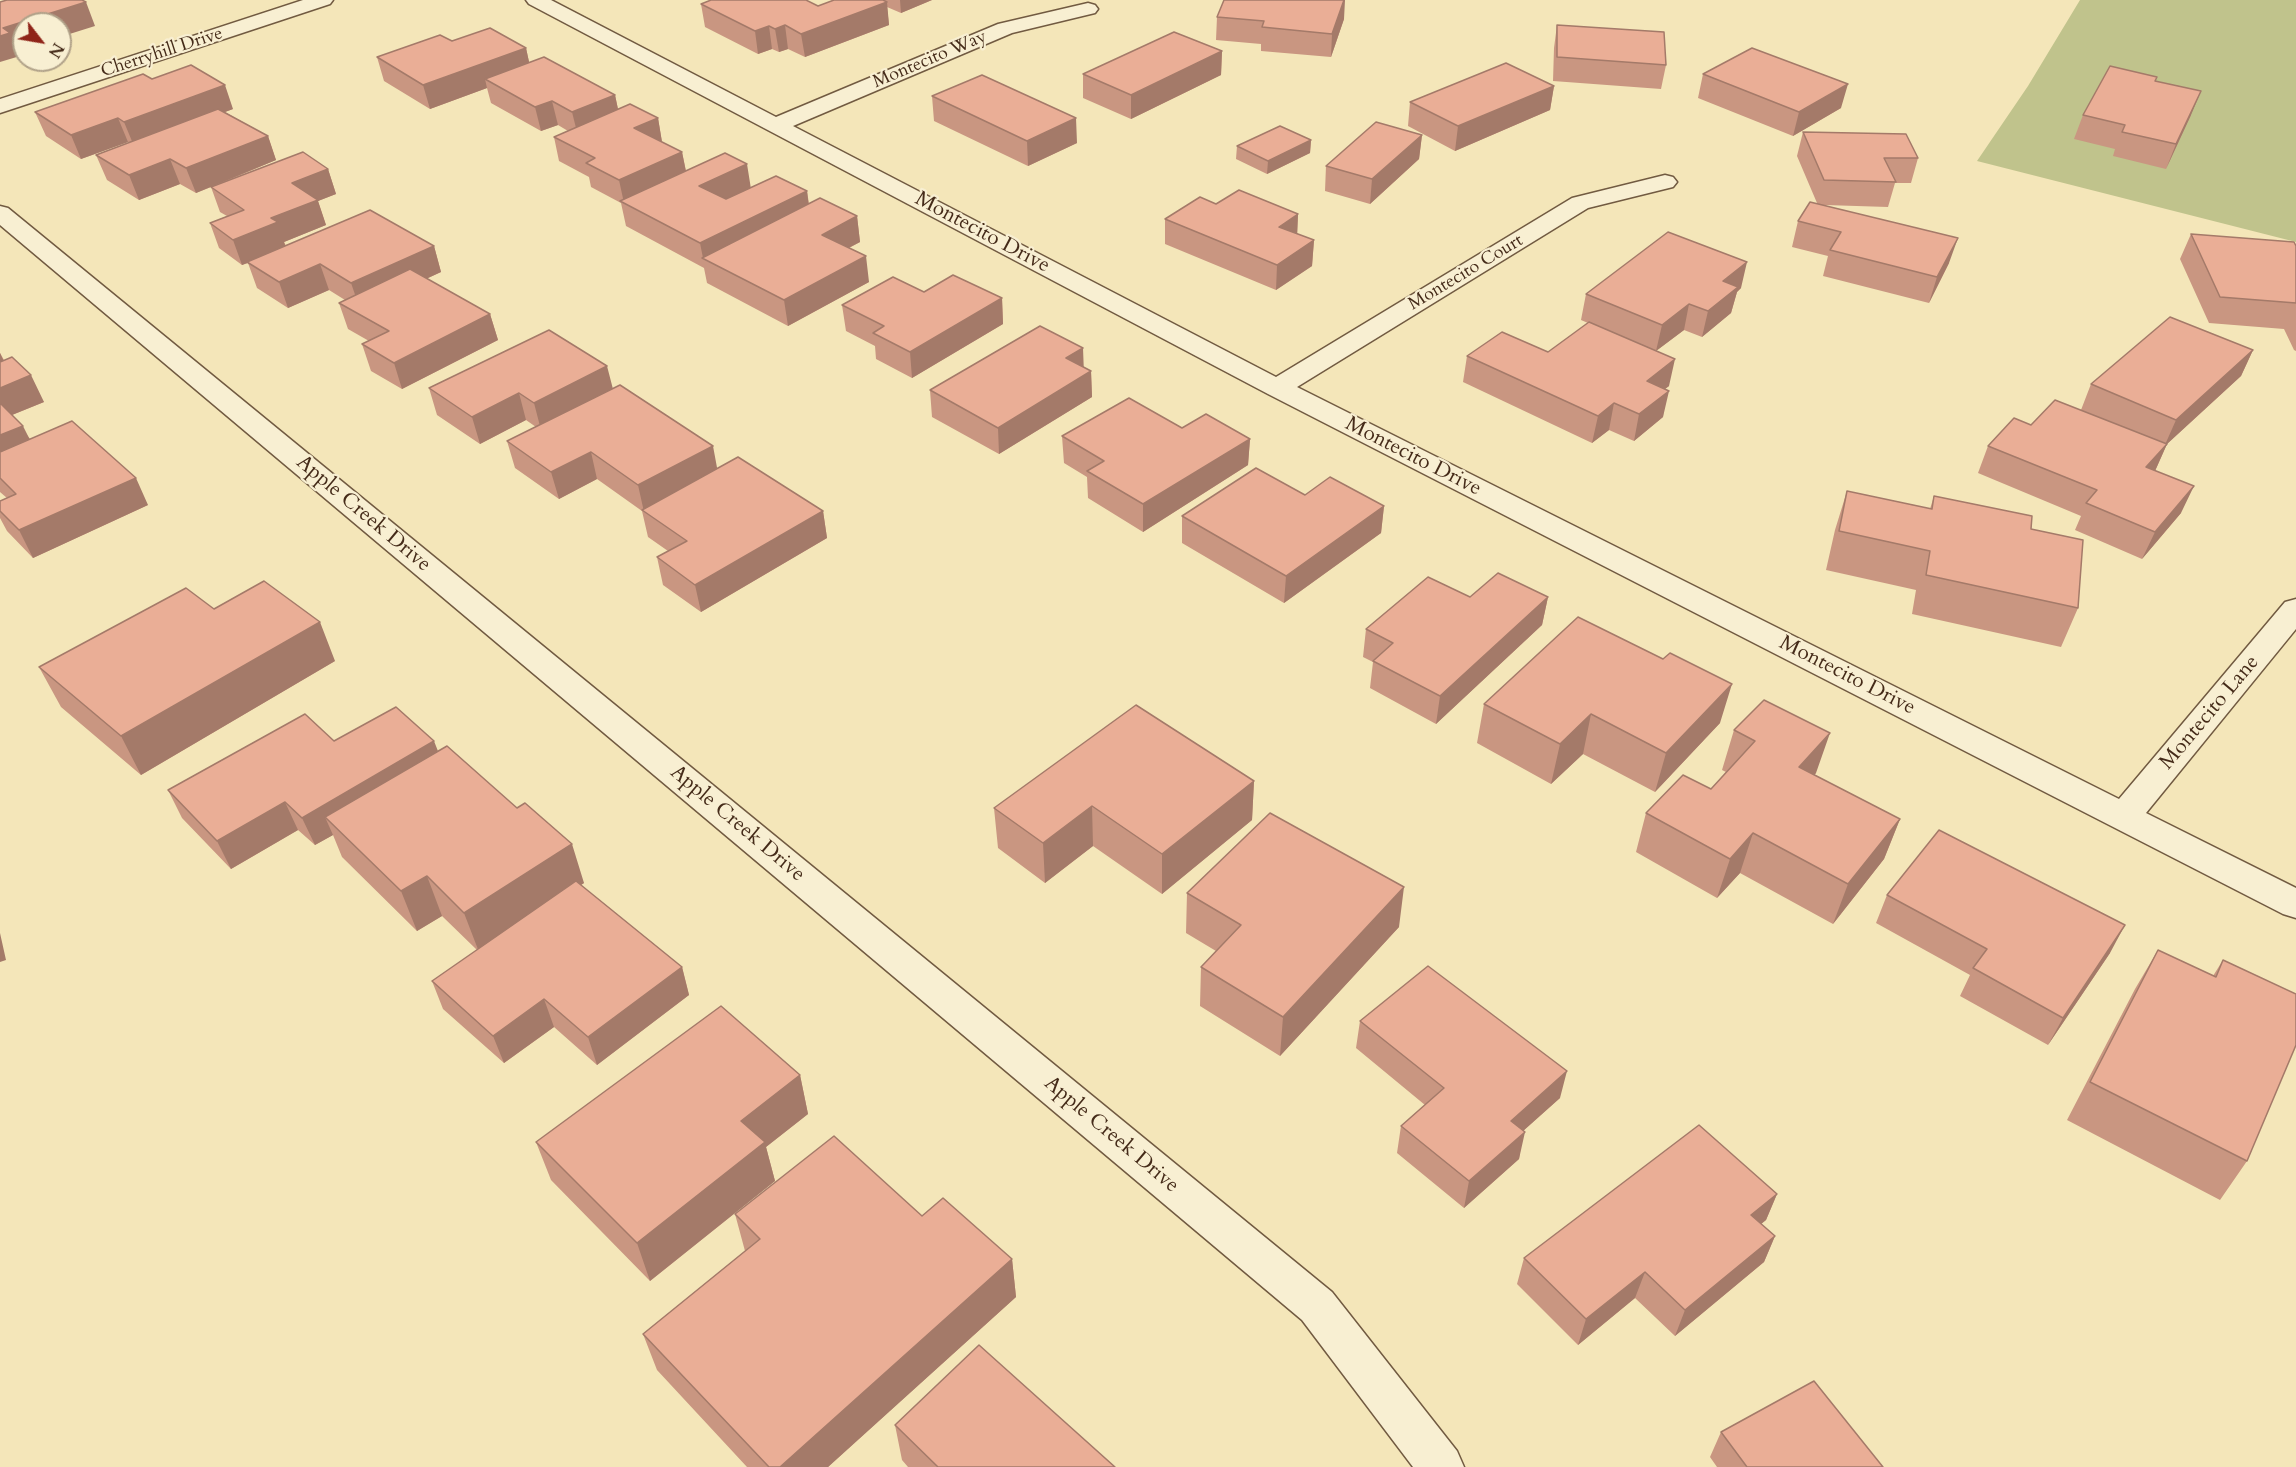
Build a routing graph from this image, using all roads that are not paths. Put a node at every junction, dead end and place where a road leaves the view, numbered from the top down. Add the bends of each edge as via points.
1 (323, 0) edge
2 (536, 0) edge
3 (1088, 9) dead end
4 (0, 106) edge
5 (776, 125) junction
6 (1665, 182) dead end
7 (0, 213) edge
8 (1277, 388) junction
9 (2296, 609) edge
10 (2124, 816) junction
11 (2296, 904) edge
12 (1441, 1467) edge

1 - 4 street, Cherryhill Drive
2 - 5 street, Montecito Drive
3 - 5 street, Montecito Way via 1005,28
5 - 8 street, Montecito Drive
6 - 8 street, Montecito Court via 1580,203
7 - 12 street, Apple Creek Drive via 1317,1306
8 - 10 street, Montecito Drive
9 - 10 street, Montecito Lane
10 - 11 street, Montecito Drive

